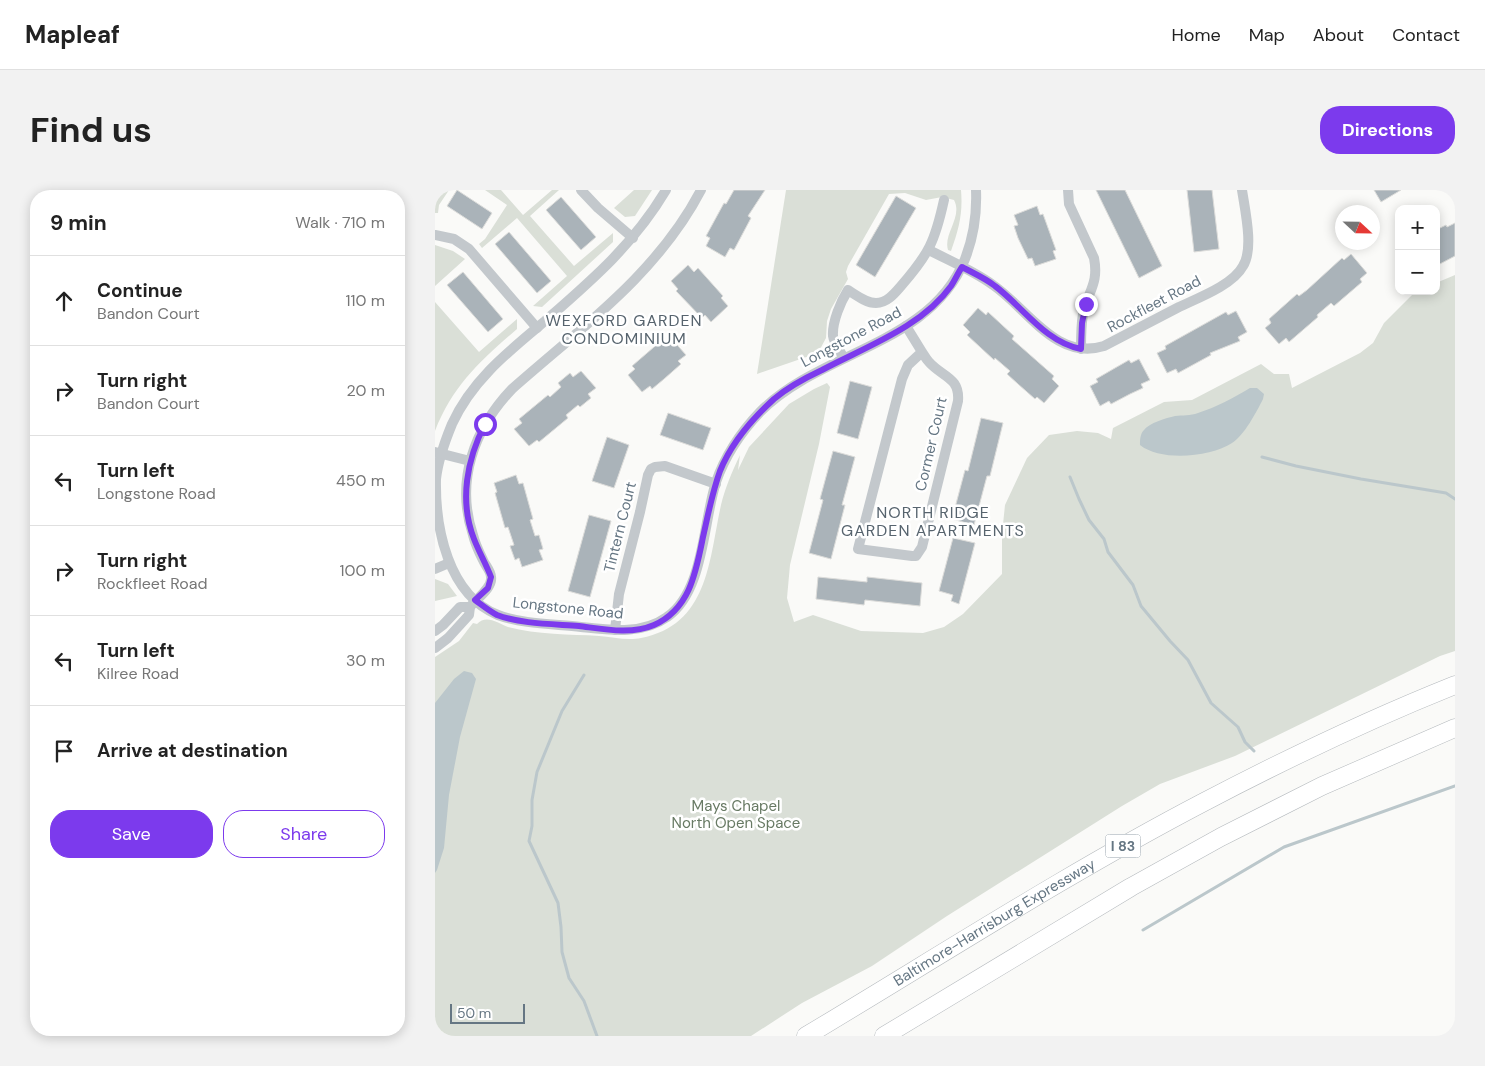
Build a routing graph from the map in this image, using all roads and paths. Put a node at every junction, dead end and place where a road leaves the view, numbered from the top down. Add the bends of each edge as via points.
1 (581, 190) edge
2 (666, 190) edge
3 (701, 190) edge
4 (976, 190) edge
5 (1068, 190) edge
6 (1242, 190) edge
7 (944, 200) dead end
8 (435, 235) edge
9 (633, 238) junction
10 (929, 250) junction
11 (962, 267) junction
12 (906, 326) junction
13 (537, 328) junction
14 (1081, 349) junction
15 (922, 352) junction
16 (844, 358) junction
17 (438, 453) edge
18 (470, 461) junction
19 (716, 484) junction
20 (449, 564) junction
21 (435, 569) edge
22 (472, 604) junction
23 (615, 630) junction
24 (435, 631) edge
25 (435, 648) edge
26 (1455, 685) edge
27 (1455, 728) edge
28 (806, 1036) edge
29 (884, 1036) edge

1 - 9 street
2 - 9 street, Longstone Road
3 - 18 street via 668,242 634,282 497,405 476,441
4 - 11 street, Longstone Road via 975,227
5 - 14 street via 1069,204 1096,267 1093,288 1083,313
6 - 14 street, Rockfleet Road via 1247,250 1244,266 1239,272 1221,286 1104,346 1094,350
7 - 10 street via 939,226
8 - 13 street via 454,239 469,249
9 - 13 street, Longstone Road via 590,282
10 - 11 street, Rockfleet Road
10 - 16 street via 895,294 881,302 867,301 848,290 839,306 833,336
11 - 12 street, Longstone Road via 940,299
11 - 14 street, Rockfleet Road via 995,286 1053,338
12 - 15 street, Cormer Court
12 - 16 street, Longstone Road
13 - 17 street, Longstone Road via 475,385
15 - 15 street, Cormer Court via 908,365 903,379 858,549 916,556 922,547 959,393 952,380 929,363
16 - 19 street, Longstone Road via 794,384 775,398 730,451
17 - 18 street
17 - 20 street, Longstone Road via 436,514
18 - 22 street via 466,499 468,520 491,577 488,588
19 - 23 street, Longstone Road via 697,571 684,600 676,610 652,626
19 - 23 street, Tintern Court via 665,466 651,469 619,594
20 - 21 street
20 - 22 street, Longstone Road
22 - 23 street, Longstone Road via 507,618
22 - 24 street via 460,607
22 - 25 street via 469,615
26 - 28 highway, Baltimore-Harrisburg Expressway / I 83 via 1305,750 1204,802 1111,853
27 - 29 highway, I 83 via 1322,786 1221,837

